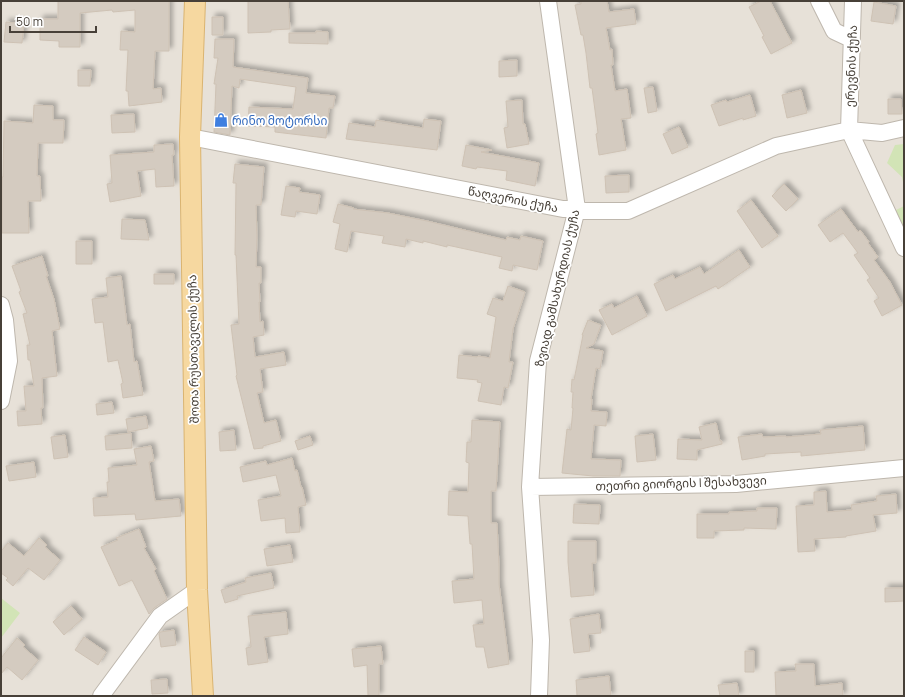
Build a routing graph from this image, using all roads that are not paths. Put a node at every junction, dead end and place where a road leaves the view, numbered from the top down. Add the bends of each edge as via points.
1 (195, 1) edge
2 (548, 1) edge
3 (819, 1) edge
4 (853, 1) edge
5 (851, 39) junction
6 (904, 128) edge
7 (849, 130) junction
8 (190, 137) junction
9 (577, 209) junction
10 (904, 248) edge
11 (1, 305) edge
12 (1, 401) edge
13 (904, 468) edge
14 (530, 487) junction
15 (197, 590) junction
16 (101, 696) edge
17 (203, 696) edge
18 (539, 696) edge

1 - 8 main road, შოთა რუსთაველის ქუჩა
2 - 9 street, ზვიად გამსახურდიას ქუჩა
3 - 5 street via 834,31
4 - 5 street, ერევნის ქუჩა
5 - 7 street, ერევნის ქუჩა
6 - 7 street, წაღვერის ქუჩა via 882,133
7 - 9 street, წაღვერის ქუჩა via 776,146 628,211
7 - 10 street
8 - 9 street, წაღვერის ქუჩა via 563,209
8 - 15 main road, შოთა რუსთაველის ქუჩა
9 - 14 street, ზვიად გამსახურდიას ქუჩა via 538,361
11 - 12 street via 9,360
13 - 14 street, თეთრი გიორგის I შესახვევი via 736,484
14 - 18 street, ზვიად გამსახურდიას ქუჩა via 541,640
15 - 16 street via 160,616
15 - 17 main road, შოთა რუსთაველის ქუჩა

